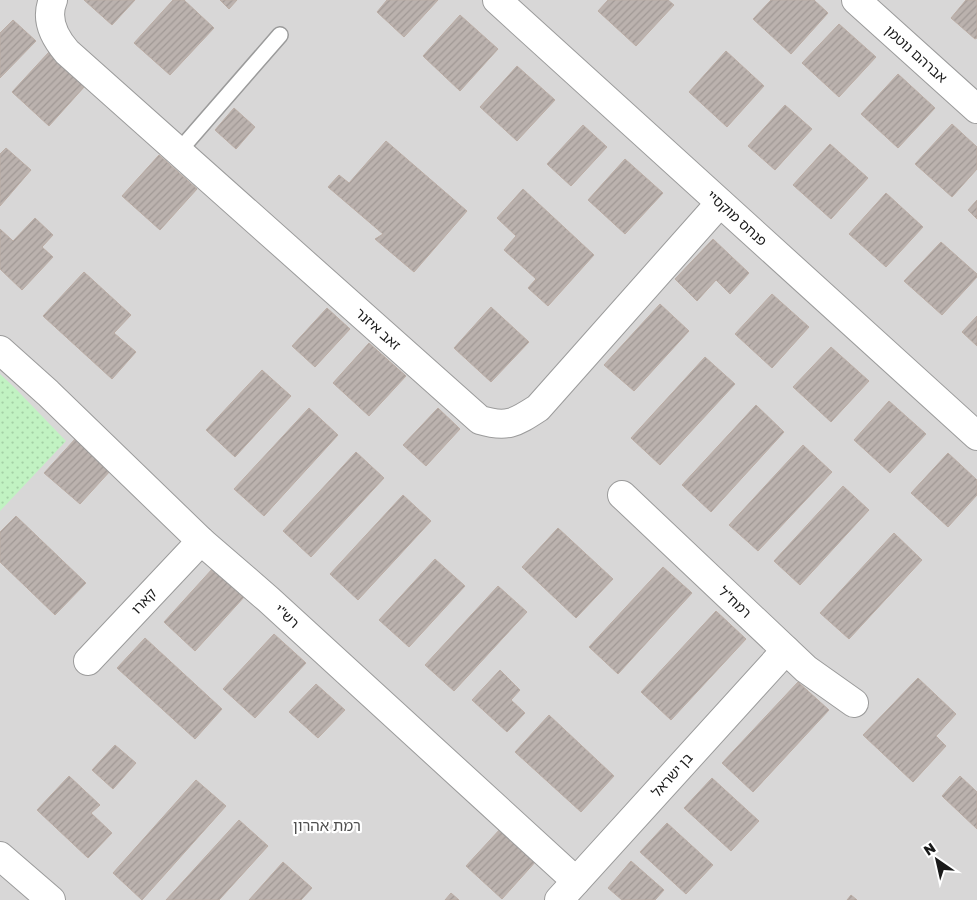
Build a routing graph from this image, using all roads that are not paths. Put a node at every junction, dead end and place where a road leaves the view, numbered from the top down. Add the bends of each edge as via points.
1 (53, 0) edge
2 (497, 0) edge
3 (856, 0) edge
4 (280, 35) dead end
5 (977, 109) edge
6 (179, 151) junction
7 (720, 203) junction
8 (0, 350) edge
9 (977, 436) edge
10 (622, 495) dead end
11 (201, 541) junction
12 (786, 650) junction
13 (88, 661) dead end
14 (854, 703) dead end
15 (0, 856) edge
16 (568, 890) edge
17 (51, 900) edge

1 - 6 street, זאב איזנר via 50,14 59,43
2 - 7 street, פנחס מוקסיי
3 - 5 street, אברהם נוטמן
4 - 6 lane
6 - 7 street, זאב איזנר via 469,411 480,420 493,424 506,425 538,408
7 - 9 street, פנחס מוקסיי
8 - 11 street, רש"י
10 - 12 street, רמח"ל
11 - 13 street, קארו
11 - 16 street, רש"י via 268,599
12 - 14 street, רמח"ל via 806,669
12 - 16 street, בן ישראל
15 - 17 street

